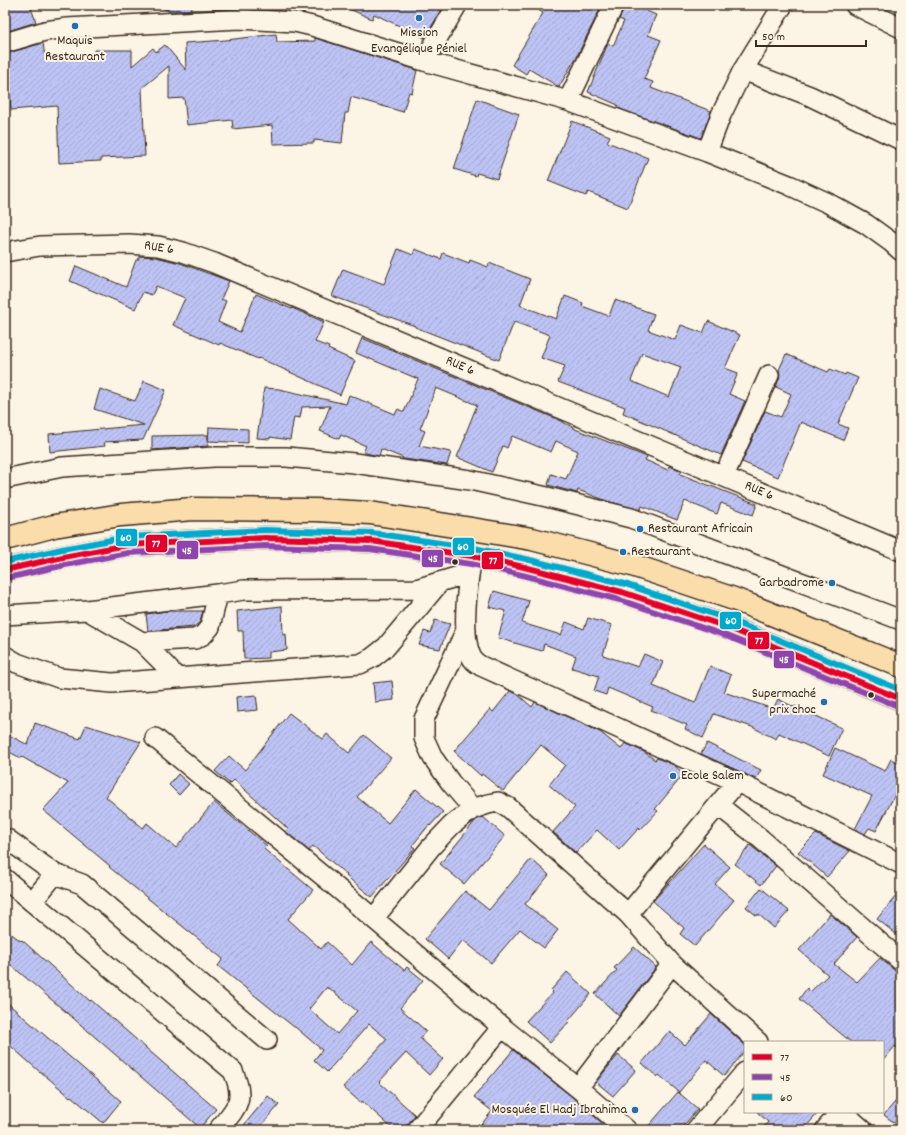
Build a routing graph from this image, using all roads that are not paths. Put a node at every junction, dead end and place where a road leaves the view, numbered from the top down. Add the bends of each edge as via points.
1 (457, 5) edge
2 (614, 5) edge
3 (784, 5) edge
4 (855, 5) edge
5 (901, 28) edge
6 (5, 43) edge
7 (424, 61) junction
8 (743, 70) junction
9 (568, 101) junction
10 (901, 140) edge
11 (707, 152) junction
12 (901, 251) edge
13 (5, 252) edge
14 (769, 376) dead end
15 (724, 476) junction
16 (5, 479) edge
17 (5, 539) edge
18 (901, 551) edge
19 (471, 564) junction
20 (5, 570) edge
21 (440, 582) junction
22 (218, 594) junction
23 (87, 610) junction
24 (5, 615) edge
25 (901, 620) edge
26 (466, 630) junction
27 (142, 642) junction
28 (5, 656) edge
29 (901, 666) edge
30 (177, 678) junction
31 (901, 699) edge
32 (155, 738) dead end
33 (737, 782) junction
34 (718, 805) junction
35 (473, 810) junction
36 (6, 839) dead end
37 (901, 864) edge
38 (55, 874) junction
39 (5, 880) edge
40 (32, 902) junction
41 (628, 914) junction
42 (374, 918) junction
43 (901, 961) edge
44 (672, 964) junction
45 (502, 1027) junction
46 (267, 1040) dead end
47 (757, 1041) edge
48 (744, 1073) edge
49 (578, 1088) junction
50 (841, 1113) edge
51 (843, 1113) edge
52 (218, 1130) edge
53 (417, 1130) edge
54 (627, 1130) edge
55 (696, 1130) edge
56 (825, 1130) edge
57 (863, 1130) edge

1 - 7 street
2 - 9 street
3 - 8 street
4 - 5 street
6 - 7 street via 45,31 67,28 246,20 295,22
7 - 9 street
8 - 10 street via 810,96
8 - 11 street via 721,115
9 - 11 street
11 - 12 street via 828,203 866,224
13 - 15 street, RUE 6 via 40,246 129,244 158,246 183,252
14 - 15 street
15 - 18 street, RUE 6
16 - 25 street via 62,467 214,457 279,457 354,464 470,480 631,518
17 - 29 main road via 54,526 121,515 193,509 316,510 378,515 532,539 632,565 734,599
19 - 20 main road via 371,541 265,538 127,545
19 - 21 street
19 - 26 street
19 - 31 main road via 547,573 622,592 727,627
21 - 22 street via 416,589 244,590
21 - 30 street via 386,647 360,664
22 - 23 street
22 - 27 street via 210,627 203,635 195,639
23 - 24 street
23 - 27 street
26 - 33 street via 468,650 473,660 481,666
26 - 35 street via 424,719 424,738 433,758
27 - 30 street
28 - 30 street via 17,663 60,678 112,683
32 - 42 street
33 - 34 street
33 - 37 street
34 - 41 street
34 - 43 street via 761,839
35 - 41 street via 498,802 508,807
35 - 42 street via 452,825 431,847
36 - 38 street
38 - 40 street
38 - 46 street via 82,884
39 - 40 street
40 - 52 street via 233,1071 239,1084 239,1101 234,1112
41 - 44 street
42 - 45 street
44 - 47 street
44 - 49 street
45 - 49 street
45 - 53 street
48 - 55 street
49 - 54 street
50 - 56 street
51 - 57 street

